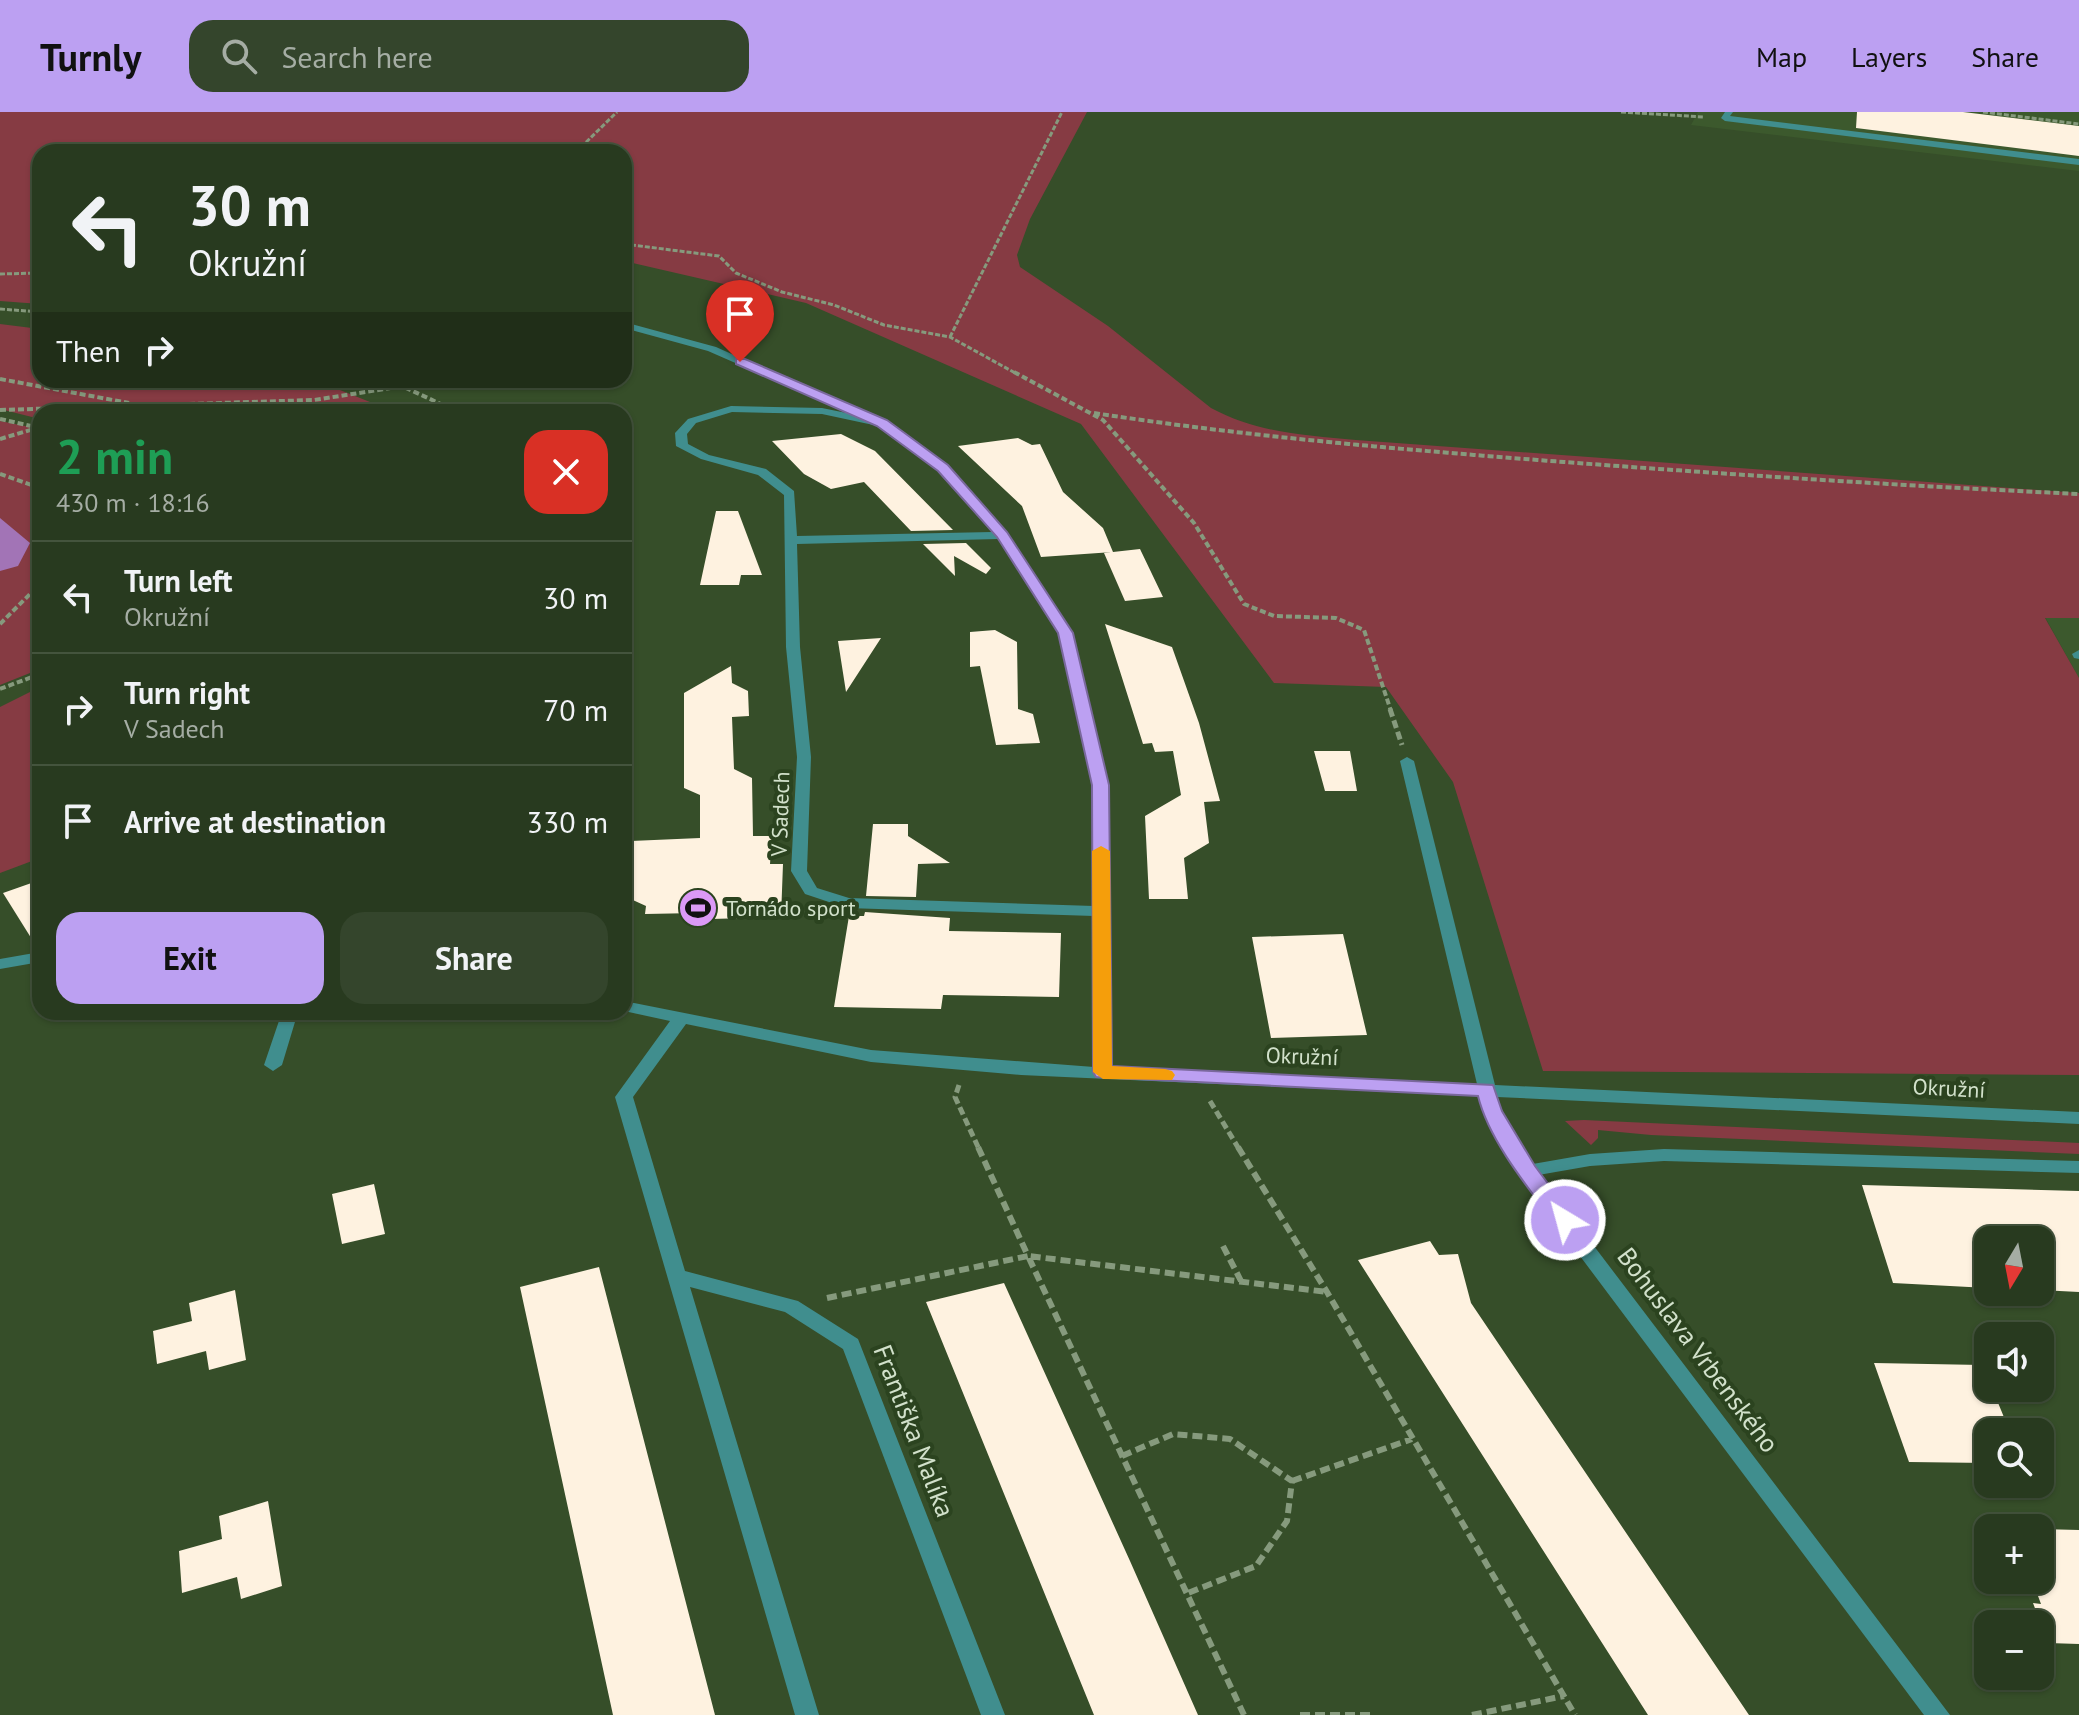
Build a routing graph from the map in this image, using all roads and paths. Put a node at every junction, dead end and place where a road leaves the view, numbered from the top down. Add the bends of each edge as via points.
1 (617, 112) edge
2 (1062, 112) edge
3 (1621, 112) edge
4 (1983, 112) edge
5 (1727, 115) edge
6 (2079, 124) edge
7 (584, 144) edge
8 (2079, 162) edge
9 (632, 245) edge
10 (32, 273) edge
11 (0, 274) edge
12 (0, 309) edge
13 (32, 311) edge
14 (632, 327) edge
15 (950, 337) junction
16 (0, 379) edge
17 (32, 385) edge
18 (48, 388) edge
19 (391, 388) edge
20 (408, 388) edge
21 (134, 404) edge
22 (201, 404) edge
23 (441, 404) edge
24 (32, 408) edge
25 (0, 410) edge
26 (1089, 412) junction
27 (0, 419) edge
28 (882, 423) junction
29 (32, 426) edge
30 (32, 430) edge
31 (0, 439) edge
32 (0, 474) edge
33 (32, 485) edge
34 (2079, 494) edge
35 (1002, 535) junction
36 (791, 540) junction
37 (32, 592) edge
38 (0, 624) edge
39 (32, 677) edge
40 (0, 689) edge
41 (1407, 761) joint
42 (1101, 911) junction
43 (32, 958) edge
44 (0, 964) edge
45 (632, 1008) edge
46 (681, 1018) junction
47 (287, 1020) edge
48 (966, 1064) junction
49 (273, 1065) dead end
50 (1103, 1072) junction
51 (959, 1086) junction
52 (974, 1086) dead end
53 (1486, 1089) junction
54 (1207, 1098) dead end
55 (2079, 1118) edge
56 (2079, 1167) edge
57 (1527, 1171) junction
58 (1223, 1246) dead end
59 (1028, 1256) junction
60 (677, 1276) junction
61 (1241, 1282) junction
62 (1327, 1292) junction
63 (791, 1306) junction
64 (1412, 1439) junction
65 (1122, 1456) junction
66 (1292, 1481) junction
67 (1188, 1593) junction
68 (1564, 1696) junction
69 (807, 1715) edge
70 (993, 1715) edge
71 (1244, 1715) edge
72 (1300, 1715) edge
73 (1374, 1715) edge
74 (1472, 1715) edge
75 (1575, 1715) edge
76 (1938, 1715) edge

1 - 7 path
2 - 15 path
3 - 5 path
4 - 6 path
5 - 8 street
9 - 15 path via 719,256 736,273 782,292 884,325
10 - 11 path
12 - 13 path
14 - 28 street, V Sadech via 712,349
15 - 26 path
16 - 17 path
18 - 21 path
19 - 22 path via 314,400
20 - 23 path
24 - 25 path
26 - 34 path via 1326,444 1839,484
26 - 41 path via 1103,420 1194,523 1244,604 1274,616 1336,618 1364,630
27 - 29 path
28 - 35 street, V Sadech via 943,468
28 - 36 street, V Sadech via 822,411 731,409 692,421 681,433 682,446 762,472 790,494
30 - 31 path
32 - 33 path
35 - 36 street
35 - 42 street, V Sadech via 1066,633 1101,785
36 - 42 street, V Sadech via 793,647 804,757 799,871 811,891 847,903
37 - 38 path
39 - 40 path
41 - 53 street, Bohuslava Vrbenského
42 - 50 street, V Sadech
43 - 44 street
45 - 46 street, Okružní
46 - 48 street, Okružní via 871,1056
46 - 60 street via 624,1097
47 - 49 street
48 - 50 street, Okružní
48 - 51 path
50 - 53 street, Okružní
51 - 52 path
51 - 59 path via 955,1097
53 - 55 street, Okružní
53 - 57 street, Bohuslava Vrbenského via 1492,1111
54 - 62 path
56 - 57 street via 1664,1155
57 - 76 street, Bohuslava Vrbenského
58 - 61 path
59 - 61 path
59 - 63 path
59 - 65 path
60 - 63 street, Františka Malíka
60 - 69 street
61 - 62 path
62 - 64 path
63 - 70 street, Františka Malíka via 851,1344
64 - 66 path
64 - 68 path
65 - 66 path via 1173,1434 1230,1439
65 - 67 path
66 - 67 path via 1287,1521 1256,1566
67 - 71 path
68 - 74 path
68 - 75 path
72 - 73 path

